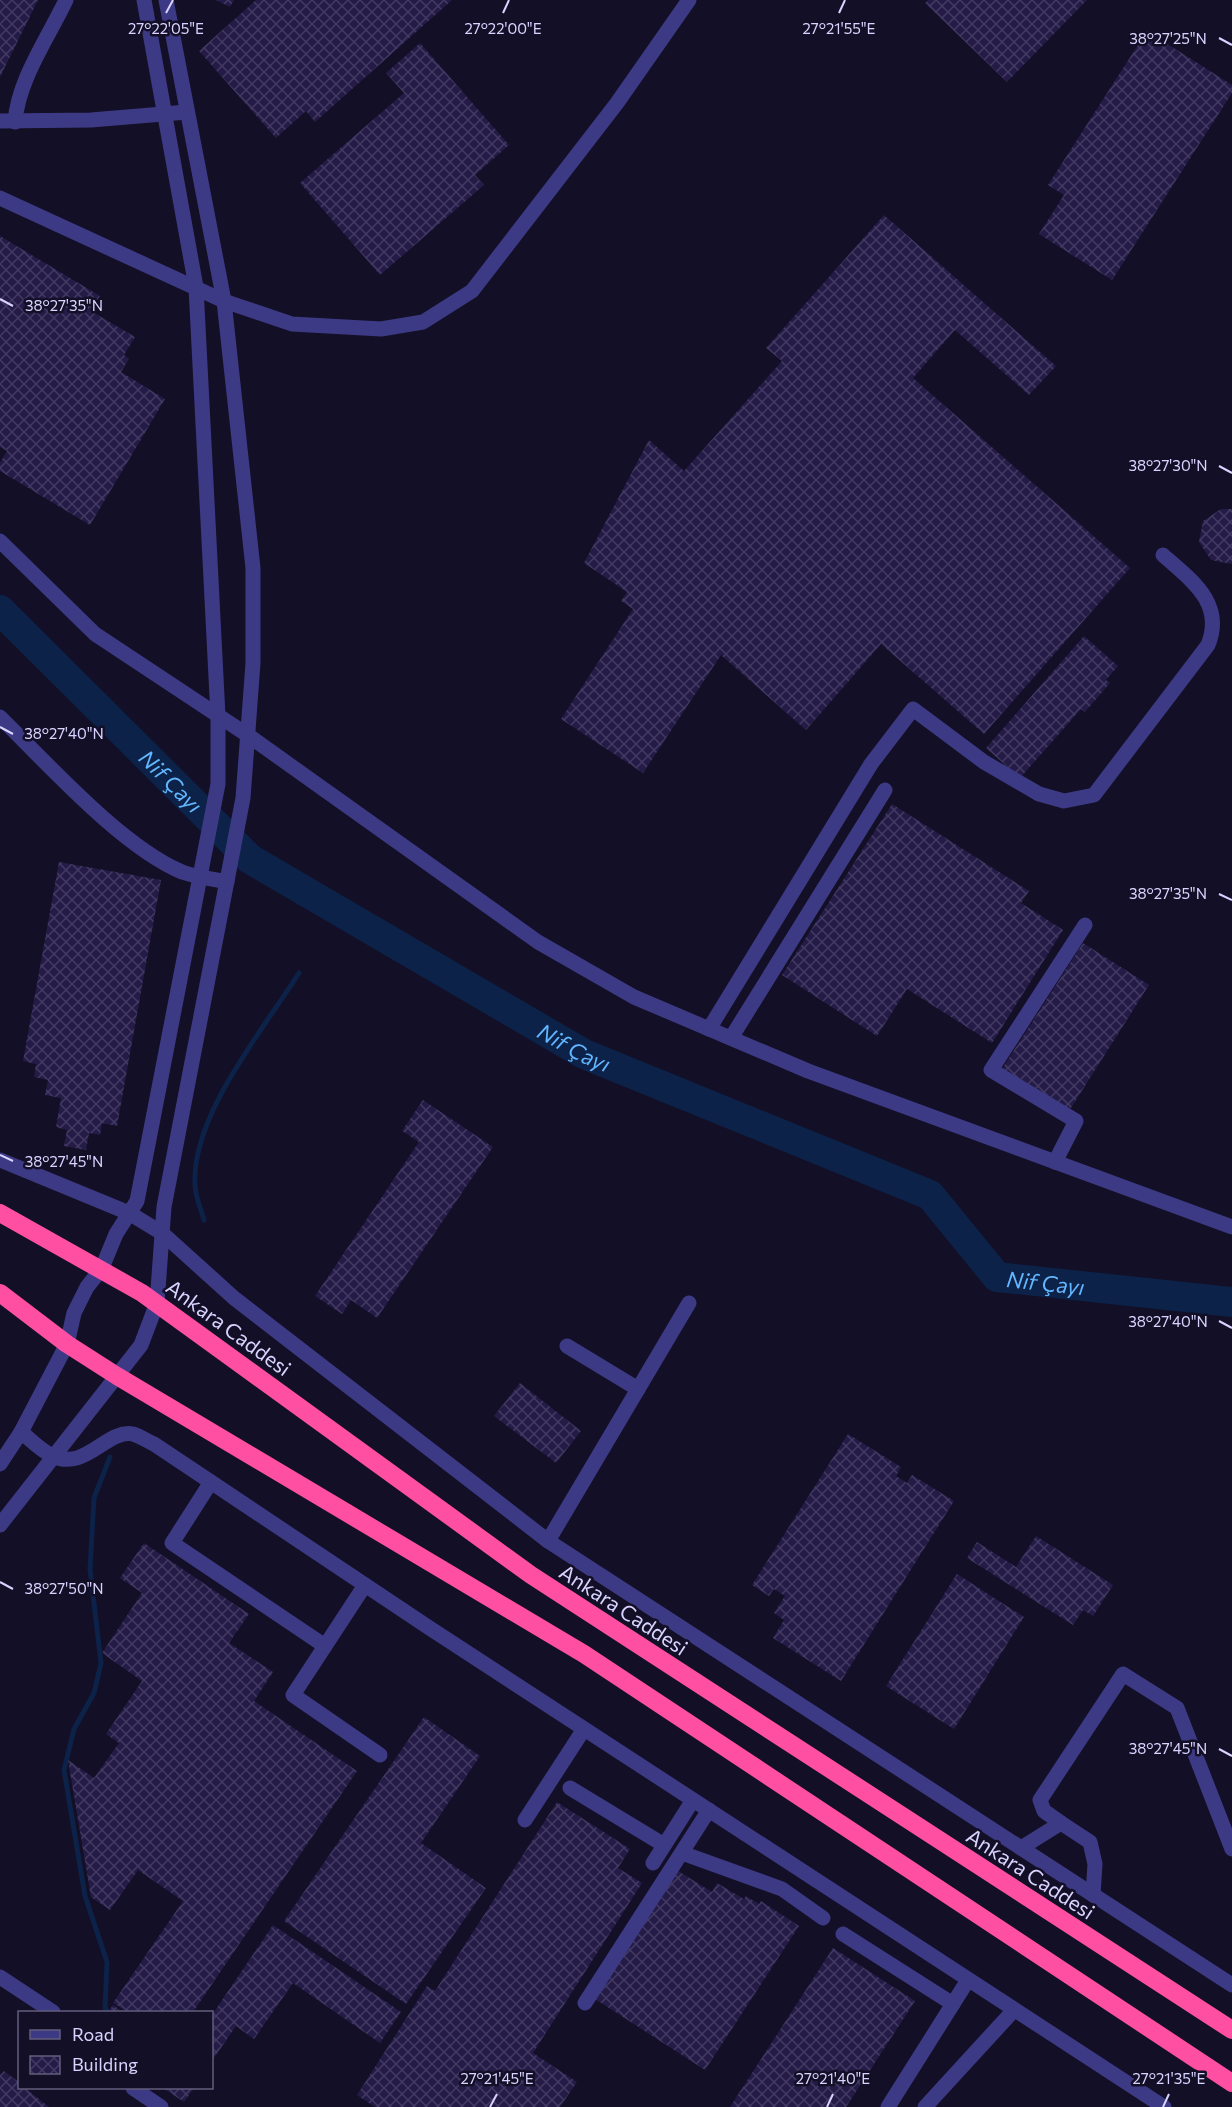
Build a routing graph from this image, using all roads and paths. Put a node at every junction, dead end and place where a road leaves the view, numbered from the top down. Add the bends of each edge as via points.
1 (66, 0) edge
2 (144, 0) edge
3 (165, 0) edge
4 (689, 0) edge
5 (188, 112) junction
6 (165, 114) junction
7 (7, 122) edge
8 (0, 198) edge
9 (196, 287) junction
10 (224, 301) junction
11 (0, 542) edge
12 (1163, 555) dead end
13 (218, 716) junction
14 (0, 717) edge
15 (249, 736) junction
16 (885, 790) dead end
17 (201, 876) junction
18 (227, 882) junction
19 (1085, 925) dead end
20 (709, 1029) junction
21 (731, 1038) junction
22 (0, 1160) edge
23 (1054, 1162) junction
24 (0, 1213) edge
25 (129, 1213) junction
26 (1232, 1227) edge
27 (162, 1233) junction
28 (102, 1268) junction
29 (0, 1293) edge
30 (157, 1303) junction
31 (689, 1303) dead end
32 (67, 1344) junction
33 (567, 1346) dead end
34 (117, 1376) junction
35 (638, 1389) junction
36 (21, 1432) junction
37 (51, 1456) junction
38 (0, 1464) edge
39 (211, 1482) junction
40 (0, 1525) edge
41 (548, 1541) junction
42 (365, 1585) junction
43 (325, 1646) junction
44 (584, 1729) junction
45 (380, 1755) dead end
46 (570, 1788) dead end
47 (693, 1800) junction
48 (709, 1810) junction
49 (525, 1820) dead end
50 (1061, 1823) junction
51 (664, 1845) junction
52 (1021, 1848) junction
53 (1232, 1849) edge
54 (682, 1853) junction
55 (653, 1863) dead end
56 (1093, 1895) junction
57 (823, 1917) dead end
58 (843, 1934) dead end
59 (0, 1977) edge
60 (968, 1980) junction
61 (1232, 1985) edge
62 (585, 2003) dead end
63 (953, 2004) junction
64 (1014, 2010) junction
65 (50, 2011) edge
66 (1232, 2030) edge
67 (1232, 2083) edge
68 (134, 2089) edge
69 (1156, 2105) edge
70 (161, 2107) edge
71 (888, 2107) edge
72 (925, 2107) edge

1 - 7 street
2 - 6 street
3 - 5 street
4 - 10 street via 617,103 472,291 423,322 381,329 292,324
5 - 6 street
5 - 10 street
6 - 7 street
6 - 9 street
8 - 9 street
9 - 10 street
9 - 13 street
10 - 15 street via 253,568
11 - 13 street via 95,634
12 - 20 street via 1209,601 1211,637 1094,795 1064,801 1039,794 984,762 913,709 871,764
13 - 15 street
13 - 17 street via 218,784
14 - 17 street via 116,828 156,858
15 - 18 street via 243,798
15 - 20 street via 538,942 634,997
16 - 21 street
17 - 18 street
17 - 25 street via 137,1201
18 - 27 street
19 - 23 street via 991,1070 1076,1121
20 - 21 street
21 - 23 street via 808,1071
22 - 25 street
23 - 26 street
24 - 28 highway, Ankara Caddesi
25 - 27 street
25 - 28 street
27 - 30 street
27 - 41 street via 234,1298
28 - 30 highway, Ankara Caddesi
28 - 32 street via 74,1313
29 - 32 highway
30 - 34 street via 141,1345
30 - 66 highway, Ankara Caddesi via 531,1575
31 - 35 street
32 - 34 highway
32 - 36 street
33 - 35 street
34 - 37 street
34 - 67 highway via 584,1654
35 - 41 street
36 - 37 street
36 - 38 street
37 - 39 street via 71,1460 116,1437 131,1434 154,1444
37 - 40 street
39 - 42 street
39 - 43 street via 172,1543
41 - 52 street
42 - 43 street
42 - 44 street
43 - 45 street via 293,1695
44 - 47 street
44 - 49 street
46 - 51 street
47 - 48 street
47 - 51 street
48 - 54 street
48 - 60 street
50 - 52 street
50 - 53 street via 1044,1811 1040,1800 1123,1674 1177,1708
50 - 56 street via 1090,1842 1095,1864
51 - 55 street
52 - 56 street
54 - 57 street via 782,1889
54 - 62 street
56 - 61 street
58 - 63 street
59 - 65 street
60 - 63 street
60 - 64 street
63 - 71 street
64 - 69 street
64 - 72 street
68 - 70 street

